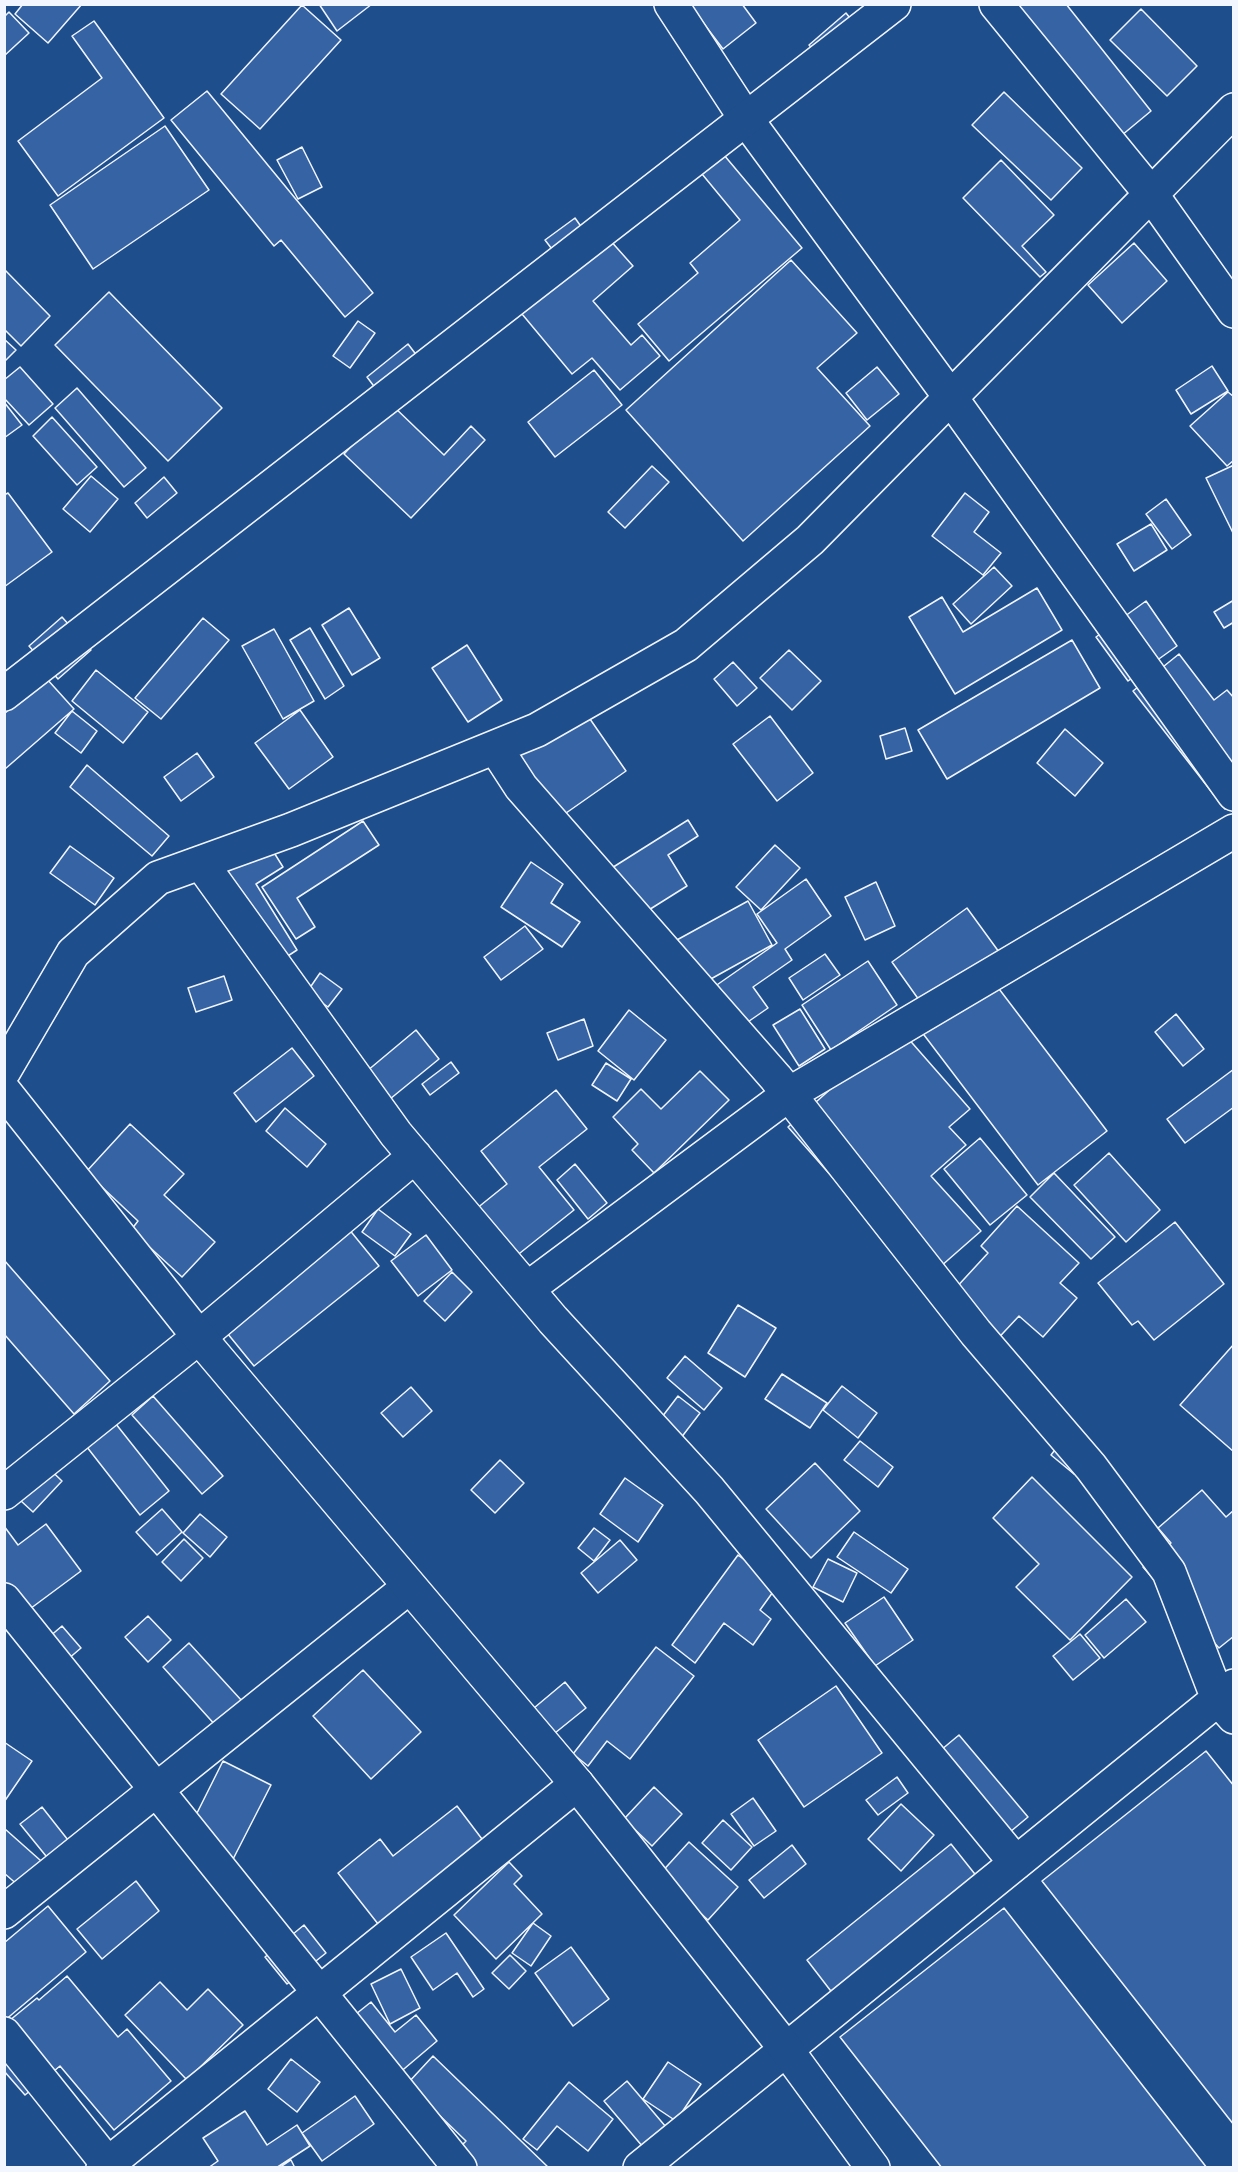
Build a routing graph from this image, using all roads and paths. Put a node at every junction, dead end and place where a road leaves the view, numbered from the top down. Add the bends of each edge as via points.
1 (671, 4) edge
2 (894, 4) edge
3 (996, 4) edge
4 (1233, 110) edge
5 (746, 119) junction
6 (1151, 194) junction
7 (1233, 311) edge
8 (951, 398) junction
9 (4, 694) edge
10 (495, 747) junction
11 (1233, 794) edge
12 (1233, 831) edge
13 (201, 863) junction
14 (4, 1071) edge
15 (4, 1091) edge
16 (789, 1094) junction
17 (415, 1156) junction
18 (527, 1289) junction
19 (199, 1337) junction
20 (4, 1493) edge
21 (409, 1587) junction
22 (4, 1600) edge
23 (1228, 1700) edge
24 (577, 1784) junction
25 (156, 1789) junction
26 (1016, 1863) junction
27 (4, 1912) edge
28 (320, 1993) junction
29 (4, 2034) edge
30 (786, 2049) junction
31 (108, 2166) edge
32 (460, 2168) edge
33 (640, 2168) edge
34 (873, 2168) edge

1 - 5 street
2 - 5 street
3 - 6 street
4 - 6 street
5 - 8 street
5 - 9 street
6 - 7 street
6 - 8 street
8 - 10 street via 810,540 686,645 537,730
8 - 11 street
10 - 13 street
10 - 16 street via 521,787
12 - 16 street
13 - 14 street via 158,878 73,953
13 - 17 street
15 - 19 street
16 - 18 street
16 - 23 street via 976,1333 1090,1467 1169,1572
17 - 18 street
17 - 19 street
18 - 26 street via 709,1490
19 - 20 street
19 - 21 street
21 - 24 street
21 - 25 street
22 - 25 street
23 - 26 street
24 - 28 street
24 - 30 street
25 - 27 street
25 - 28 street
26 - 30 street
28 - 31 street
28 - 32 street
29 - 31 street
30 - 33 street
30 - 34 street

